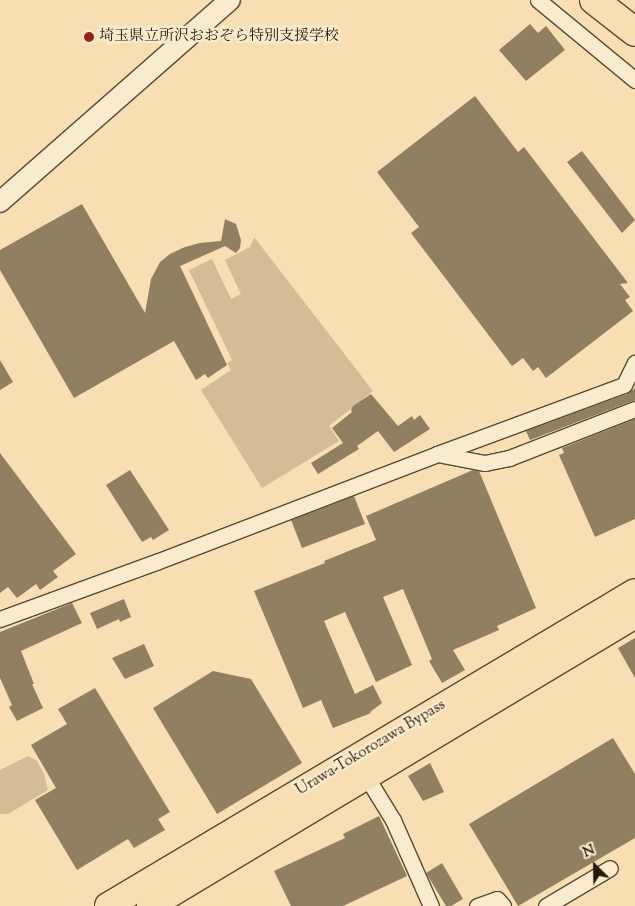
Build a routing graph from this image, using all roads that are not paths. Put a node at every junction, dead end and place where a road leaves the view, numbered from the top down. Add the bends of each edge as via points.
1 (230, 0) edge
2 (538, 0) edge
3 (594, 0) edge
4 (635, 32) edge
5 (635, 80) edge
6 (0, 202) edge
7 (635, 362) edge
8 (635, 409) edge
9 (437, 454) junction
10 (635, 592) edge
11 (635, 615) edge
12 (0, 619) edge
13 (366, 776) junction
14 (610, 868) dead end
15 (108, 906) edge
16 (150, 906) edge
17 (431, 906) edge
18 (477, 906) edge
19 (503, 906) edge
20 (546, 906) edge

1 - 6 street
2 - 5 street
3 - 4 highway
7 - 9 street via 624,385
8 - 9 street via 508,458 485,463
9 - 12 street
10 - 15 highway, Urawa-Tokorozawa Bypass
11 - 13 highway, Urawa-Tokorozawa Bypass
13 - 16 highway, Urawa-Tokorozawa Bypass
13 - 17 street via 393,820
14 - 20 street
18 - 19 street via 497,899

